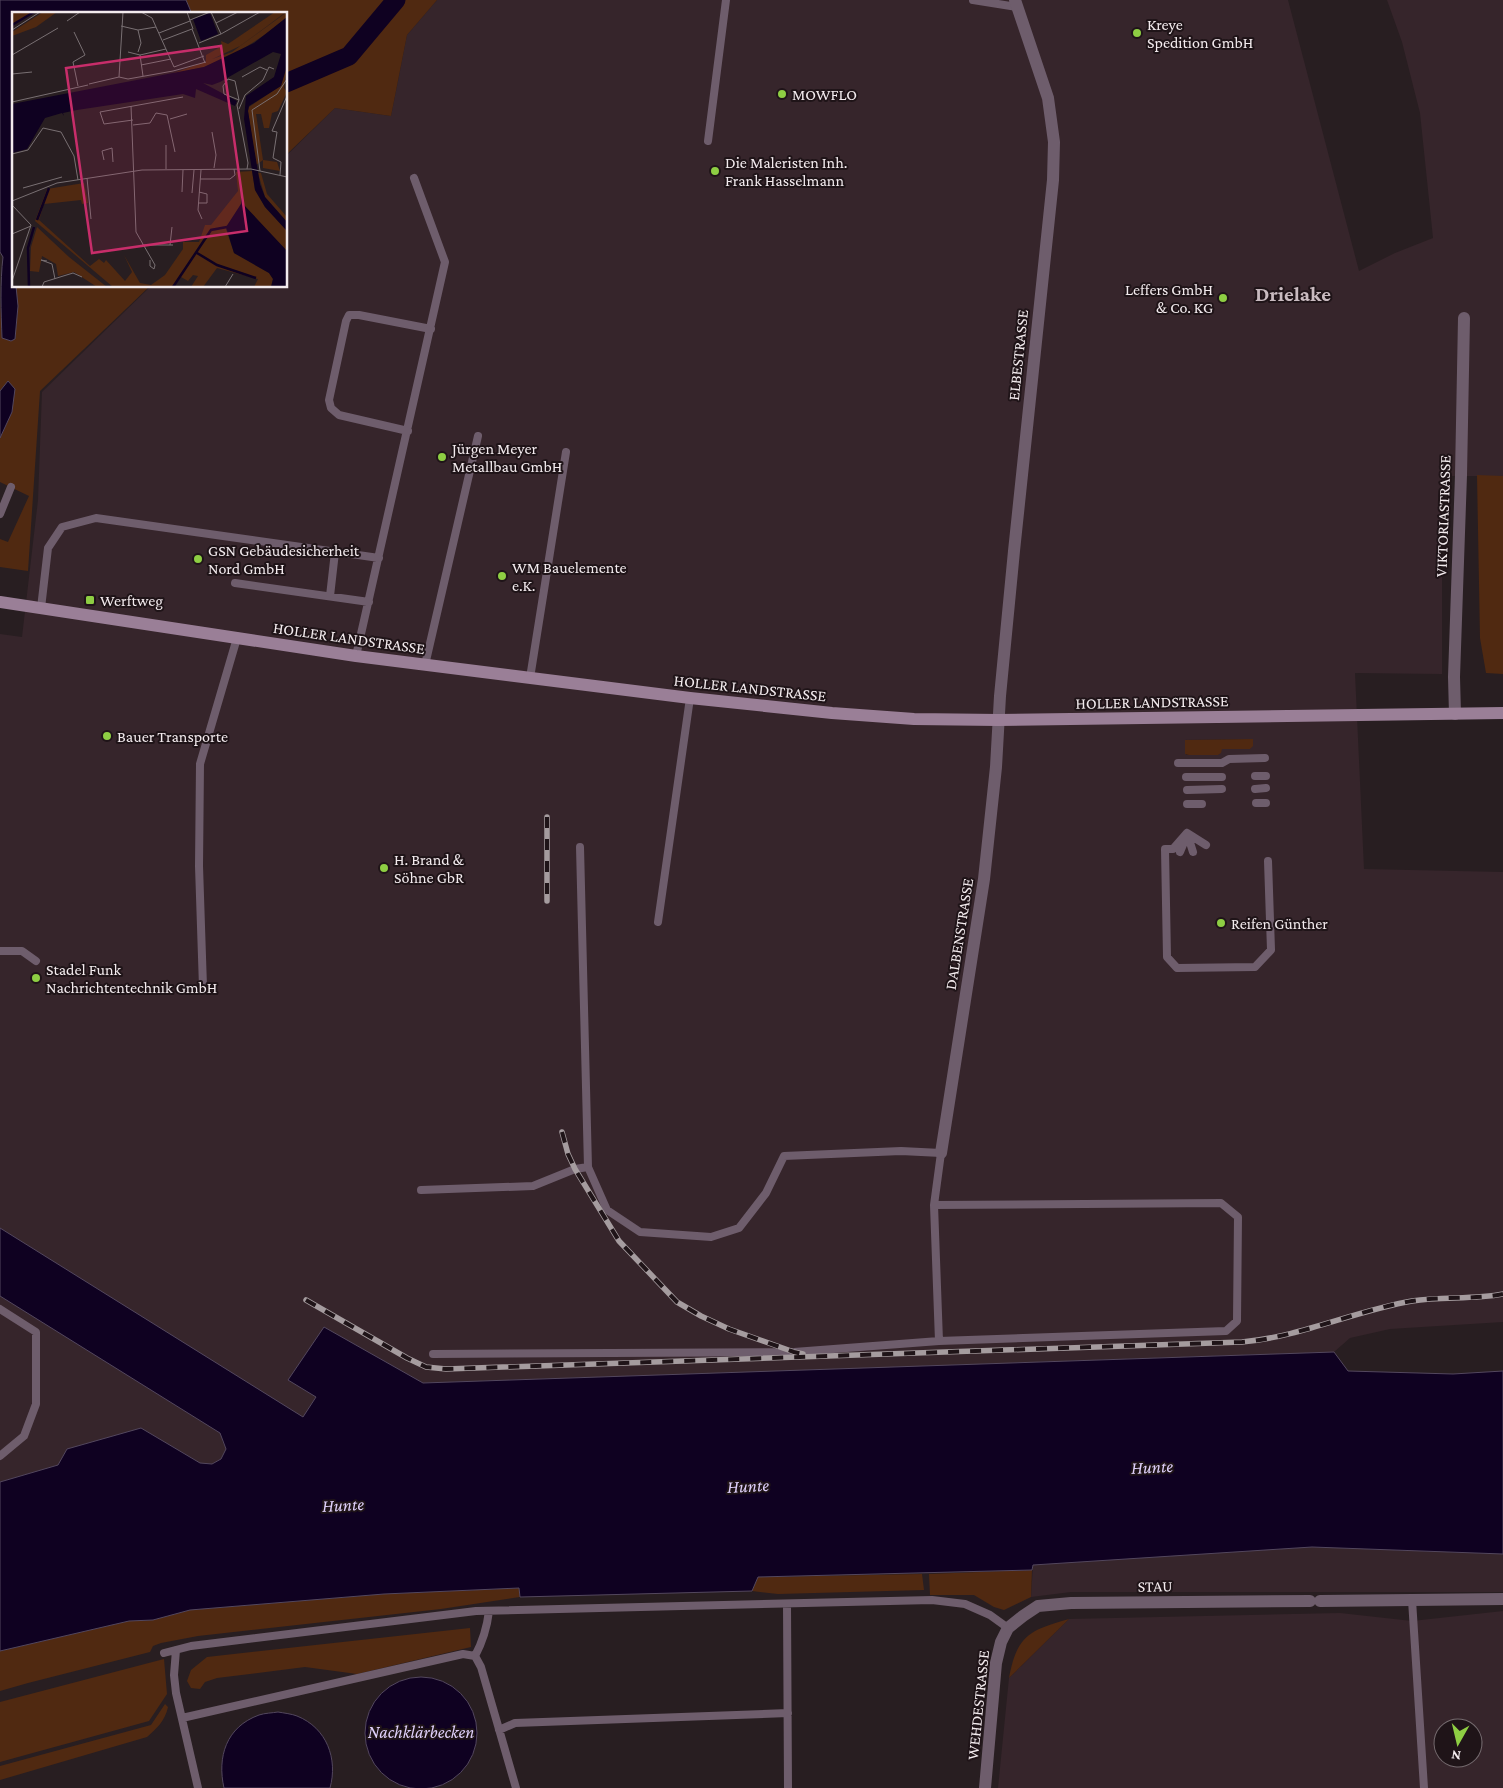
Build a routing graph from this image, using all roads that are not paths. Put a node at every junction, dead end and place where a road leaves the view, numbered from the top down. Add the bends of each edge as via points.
1 (726, 0) edge
2 (973, 0) edge
3 (1016, 4) edge
4 (708, 142) dead end
5 (414, 178) dead end
6 (1464, 318) dead end
7 (431, 329) junction
8 (408, 430) junction
9 (478, 436) dead end
10 (566, 452) dead end
11 (11, 487) dead end
12 (0, 514) edge
13 (335, 552) junction
14 (379, 558) junction
15 (235, 583) dead end
16 (330, 596) junction
17 (0, 602) edge
18 (369, 602) junction
19 (41, 608) junction
20 (237, 638) junction
21 (356, 656) junction
22 (425, 664) junction
23 (530, 678) junction
24 (690, 698) junction
25 (1503, 713) edge
26 (1455, 714) junction
27 (998, 720) junction
28 (1266, 758) dead end
29 (1178, 763) dead end
30 (1255, 776) dead end
31 (1266, 776) dead end
32 (1186, 777) dead end
33 (1222, 777) dead end
34 (1266, 788) dead end
35 (1222, 789) dead end
36 (1256, 789) dead end
37 (1187, 790) dead end
38 (1256, 803) dead end
39 (1266, 803) dead end
40 (1187, 804) dead end
41 (1202, 804) dead end
42 (1187, 833) junction
43 (1206, 845) dead end
44 (580, 847) dead end
45 (1180, 852) dead end
46 (1193, 852) dead end
47 (1268, 861) dead end
48 (658, 922) dead end
49 (0, 951) edge
50 (36, 961) dead end
51 (202, 987) dead end
52 (941, 1153) junction
53 (588, 1167) junction
54 (421, 1190) dead end
55 (934, 1205) junction
56 (0, 1309) edge
57 (939, 1342) junction
58 (433, 1354) dead end
59 (0, 1456) edge
60 (1412, 1600) junction
61 (1503, 1600) edge
62 (787, 1604) junction
63 (489, 1611) junction
64 (1008, 1628) junction
65 (176, 1650) junction
66 (164, 1653) dead end
67 (475, 1656) junction
68 (788, 1713) junction
69 (182, 1718) junction
70 (499, 1730) junction
71 (198, 1788) edge
72 (516, 1788) edge
73 (788, 1788) edge
74 (985, 1788) edge
75 (1424, 1788) edge

1 - 4 lane
2 - 3 lane
3 - 27 street, ELBESTRASSE via 1048,98 1054,142 1053,180
5 - 7 lane via 445,262
6 - 26 street, VIKTORIASTRASSE
7 - 8 lane
7 - 8 lane via 359,315 349,315 346,321 329,400 331,408 339,415
8 - 14 lane
9 - 22 lane
10 - 23 lane
11 - 12 lane
13 - 14 lane
13 - 16 lane
13 - 19 lane via 96,518 62,527 48,548
14 - 18 lane
15 - 16 lane
16 - 18 lane
17 - 19 main road, HOLLER LANDSTRASSE
18 - 21 lane
19 - 20 main road, HOLLER LANDSTRASSE
20 - 21 main road, HOLLER LANDSTRASSE
20 - 51 lane via 200,764
21 - 22 main road, HOLLER LANDSTRASSE
22 - 23 main road, HOLLER LANDSTRASSE
23 - 24 main road, HOLLER LANDSTRASSE
24 - 27 main road, HOLLER LANDSTRASSE via 914,719
24 - 48 lane
25 - 26 main road, HOLLER LANDSTRASSE
26 - 27 main road, HOLLER LANDSTRASSE
27 - 52 street, DALBENSTRASSE via 984,879
28 - 29 lane
30 - 31 lane
32 - 33 lane
34 - 36 lane
35 - 37 lane
38 - 39 lane
40 - 41 lane
42 - 43 lane
42 - 45 lane
42 - 46 lane
42 - 47 lane via 1173,849 1165,849 1167,957 1177,968 1255,967 1271,950
44 - 53 lane
49 - 50 lane via 22,951
52 - 53 lane via 901,1151 784,1156 766,1193 739,1228 711,1237 640,1232 607,1210
52 - 55 lane
53 - 54 lane via 533,1186
55 - 57 lane
55 - 57 lane via 1221,1203 1238,1217 1237,1321 1226,1331
56 - 59 lane via 36,1332 36,1404 24,1436
57 - 58 lane via 794,1352
60 - 61 street, STAU
60 - 64 street, STAU via 1070,1603 1038,1606
60 - 75 lane
62 - 63 lane
62 - 64 lane via 940,1601 965,1604 990,1615
62 - 68 lane
63 - 65 lane
63 - 67 lane via 483,1642
64 - 74 street, WEHDESTRASSE via 996,1663
65 - 66 lane
65 - 69 lane via 174,1675
67 - 69 lane via 463,1654
67 - 70 lane
68 - 70 lane via 515,1723
68 - 73 lane
69 - 71 lane
70 - 72 lane

